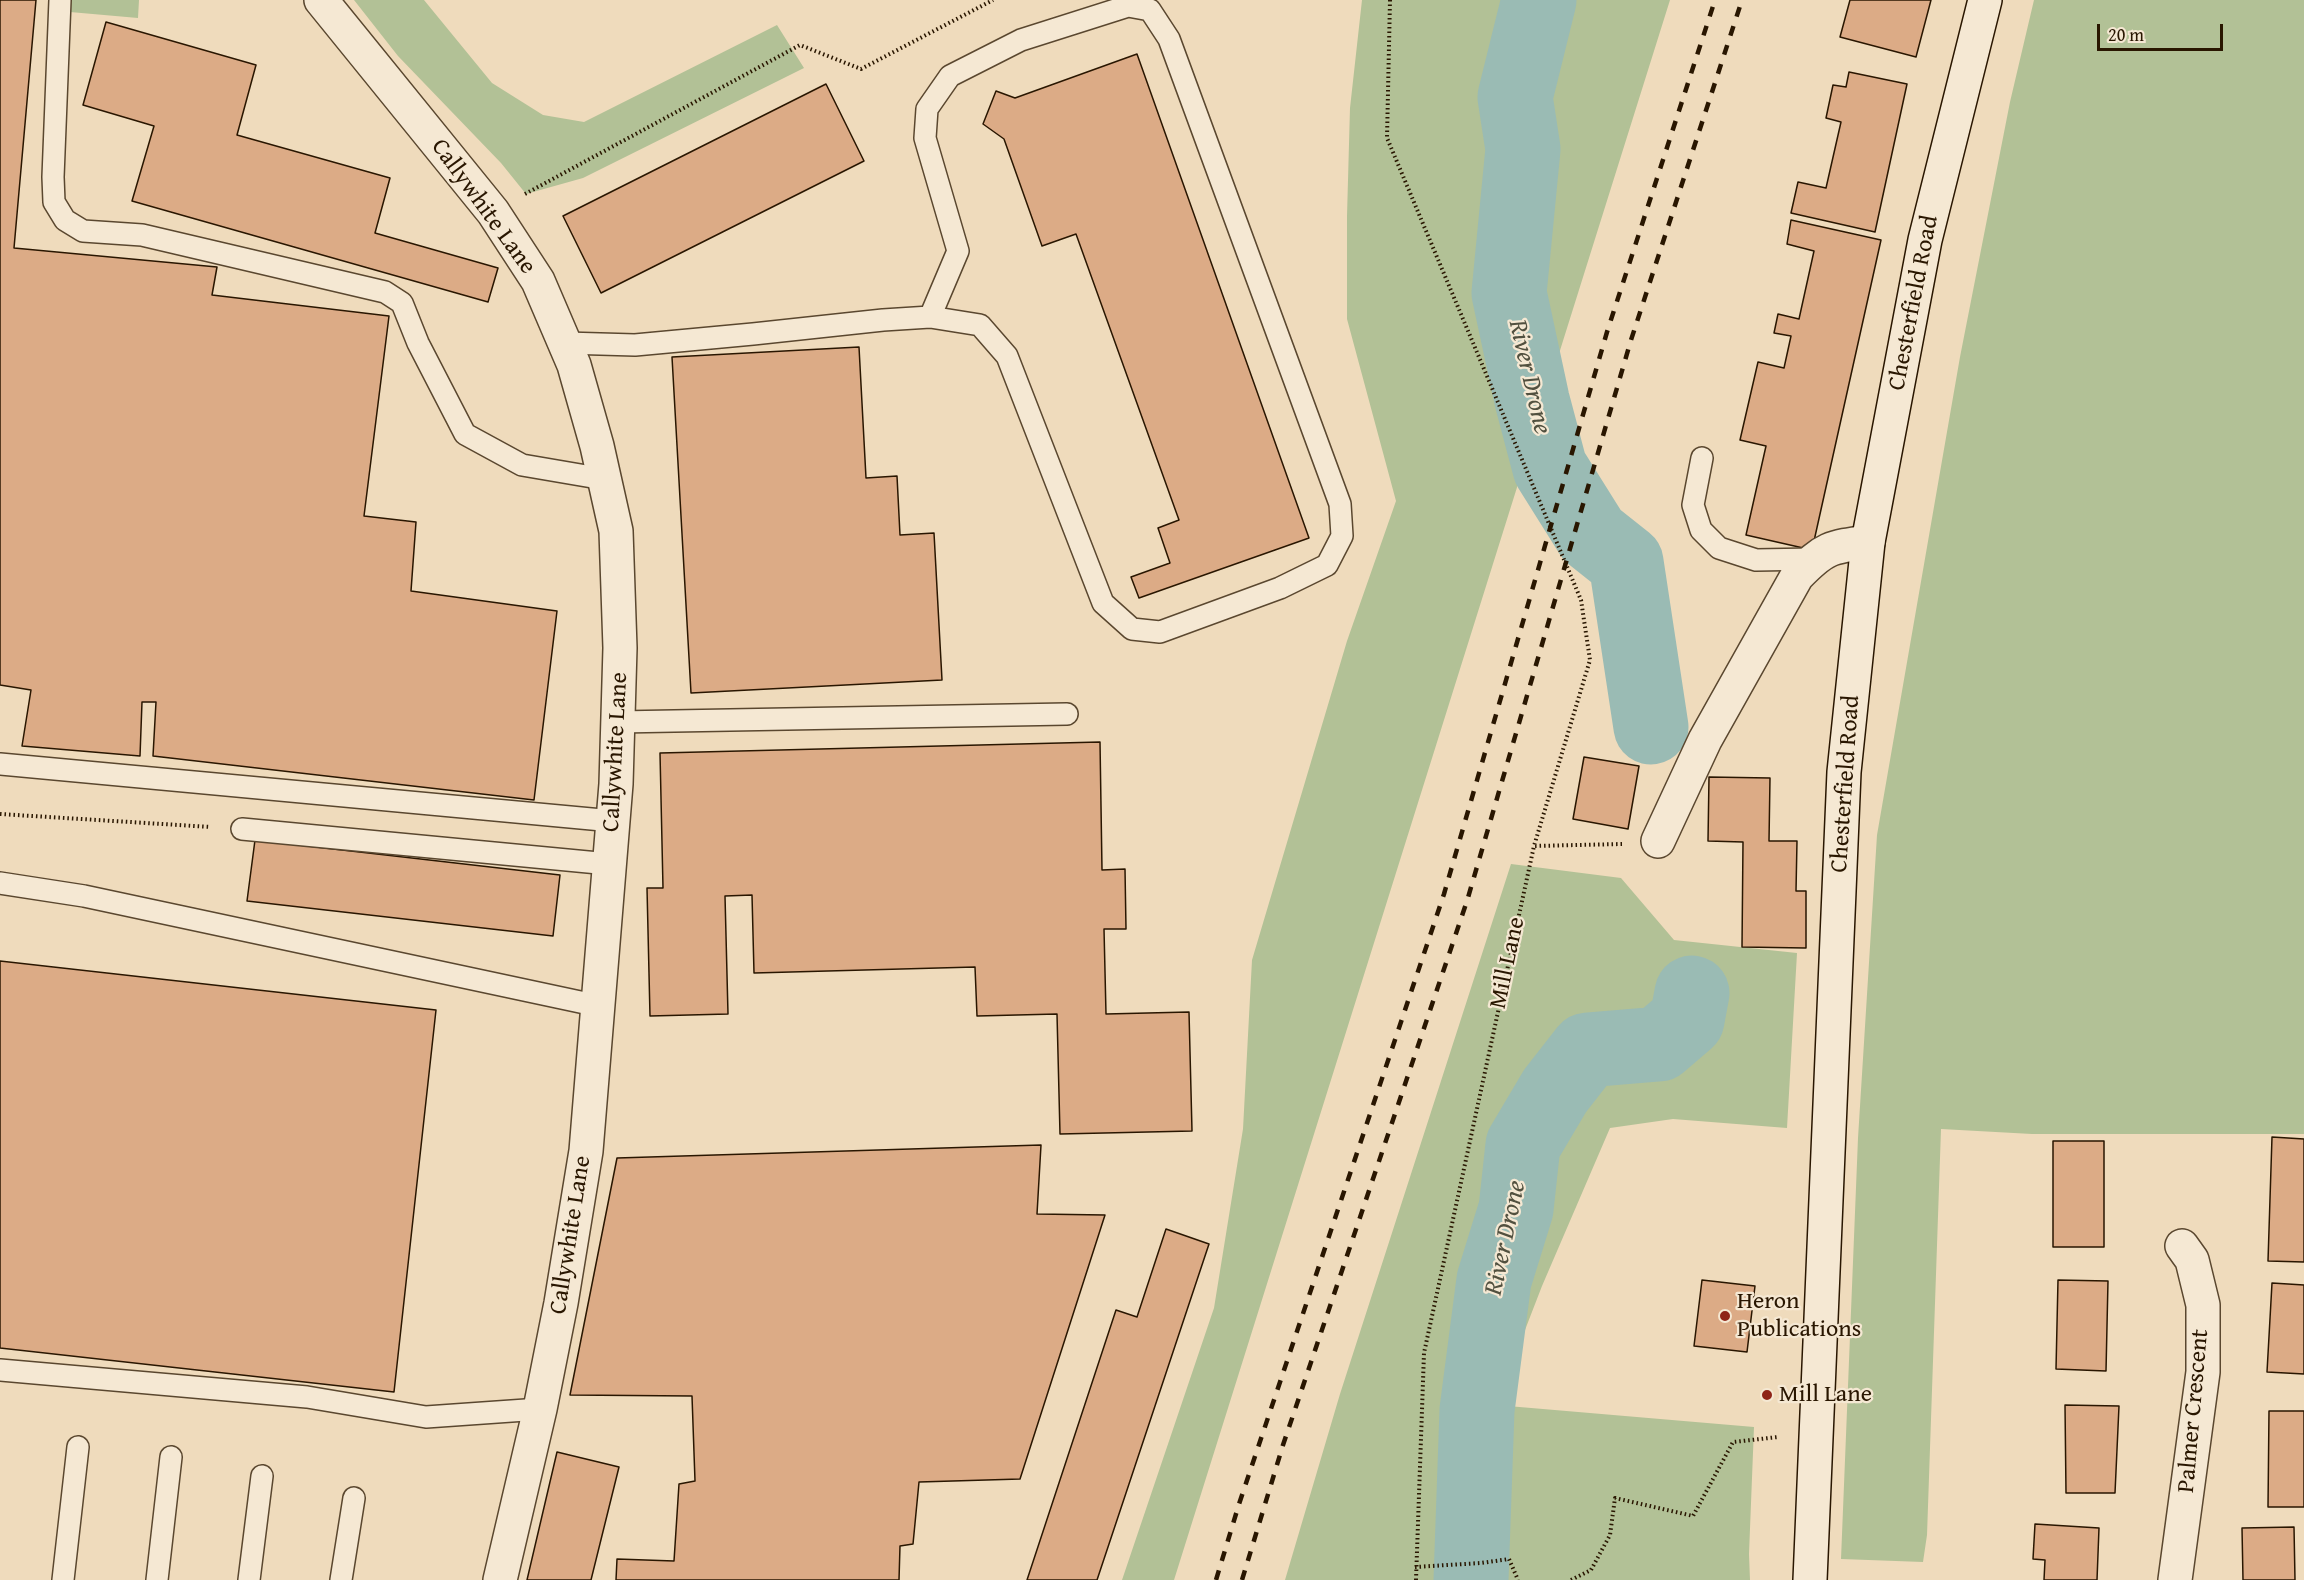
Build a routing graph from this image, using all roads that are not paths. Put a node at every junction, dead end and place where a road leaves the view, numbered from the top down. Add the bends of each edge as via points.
1 (60, 0) edge
2 (321, 0) edge
3 (1985, 0) edge
4 (930, 317) junction
5 (565, 343) junction
6 (1702, 458) dead end
7 (604, 478) junction
8 (1868, 542) junction
9 (1814, 558) junction
10 (1067, 714) dead end
11 (618, 722) junction
12 (0, 764) edge
13 (613, 821) junction
14 (242, 829) road end
15 (1658, 842) road end
16 (609, 864) junction
17 (0, 883) edge
18 (599, 1006) junction
19 (2181, 1246) dead end
20 (0, 1370) edge
21 (540, 1409) junction
22 (78, 1447) dead end
23 (171, 1457) dead end
24 (262, 1476) dead end
25 (354, 1498) dead end
26 (63, 1580) edge
27 (157, 1580) edge
28 (249, 1580) edge
29 (341, 1580) edge
30 (500, 1580) edge
31 (1810, 1580) edge
32 (2175, 1580) edge

1 - 7 lane via 53,177 54,202 65,220 84,231 142,234 385,291 402,303 465,434 522,465
2 - 5 street, Callywhite Lane via 493,212 538,281
3 - 8 street, Chesterfield Road via 1925,240
4 - 4 lane via 958,251 926,138 927,108 944,84 950,76 1021,40 1128,6 1150,10 1169,39 1340,504 1342,536 1327,564 1280,588 1160,632 1132,629 1103,603 1008,356 980,325
4 - 5 lane via 634,345
5 - 7 street, Callywhite Lane
6 - 9 lane via 1693,505 1701,530 1719,548 1756,560
7 - 11 street, Callywhite Lane via 616,531
8 - 9 street via 1835,546
8 - 31 street, Chesterfield Road via 1844,772
9 - 15 street via 1797,576 1705,740
10 - 11 lane
11 - 13 street, Callywhite Lane
12 - 13 lane
13 - 16 street, Callywhite Lane
14 - 16 lane
16 - 18 street, Callywhite Lane
17 - 18 lane via 84,896
18 - 21 street, Callywhite Lane via 586,1151
19 - 32 street, Palmer Crescent via 2192,1260 2203,1305 2203,1372
20 - 21 lane via 307,1397 426,1417
21 - 30 street, Callywhite Lane
22 - 26 lane
23 - 27 lane
24 - 28 lane
25 - 29 lane

